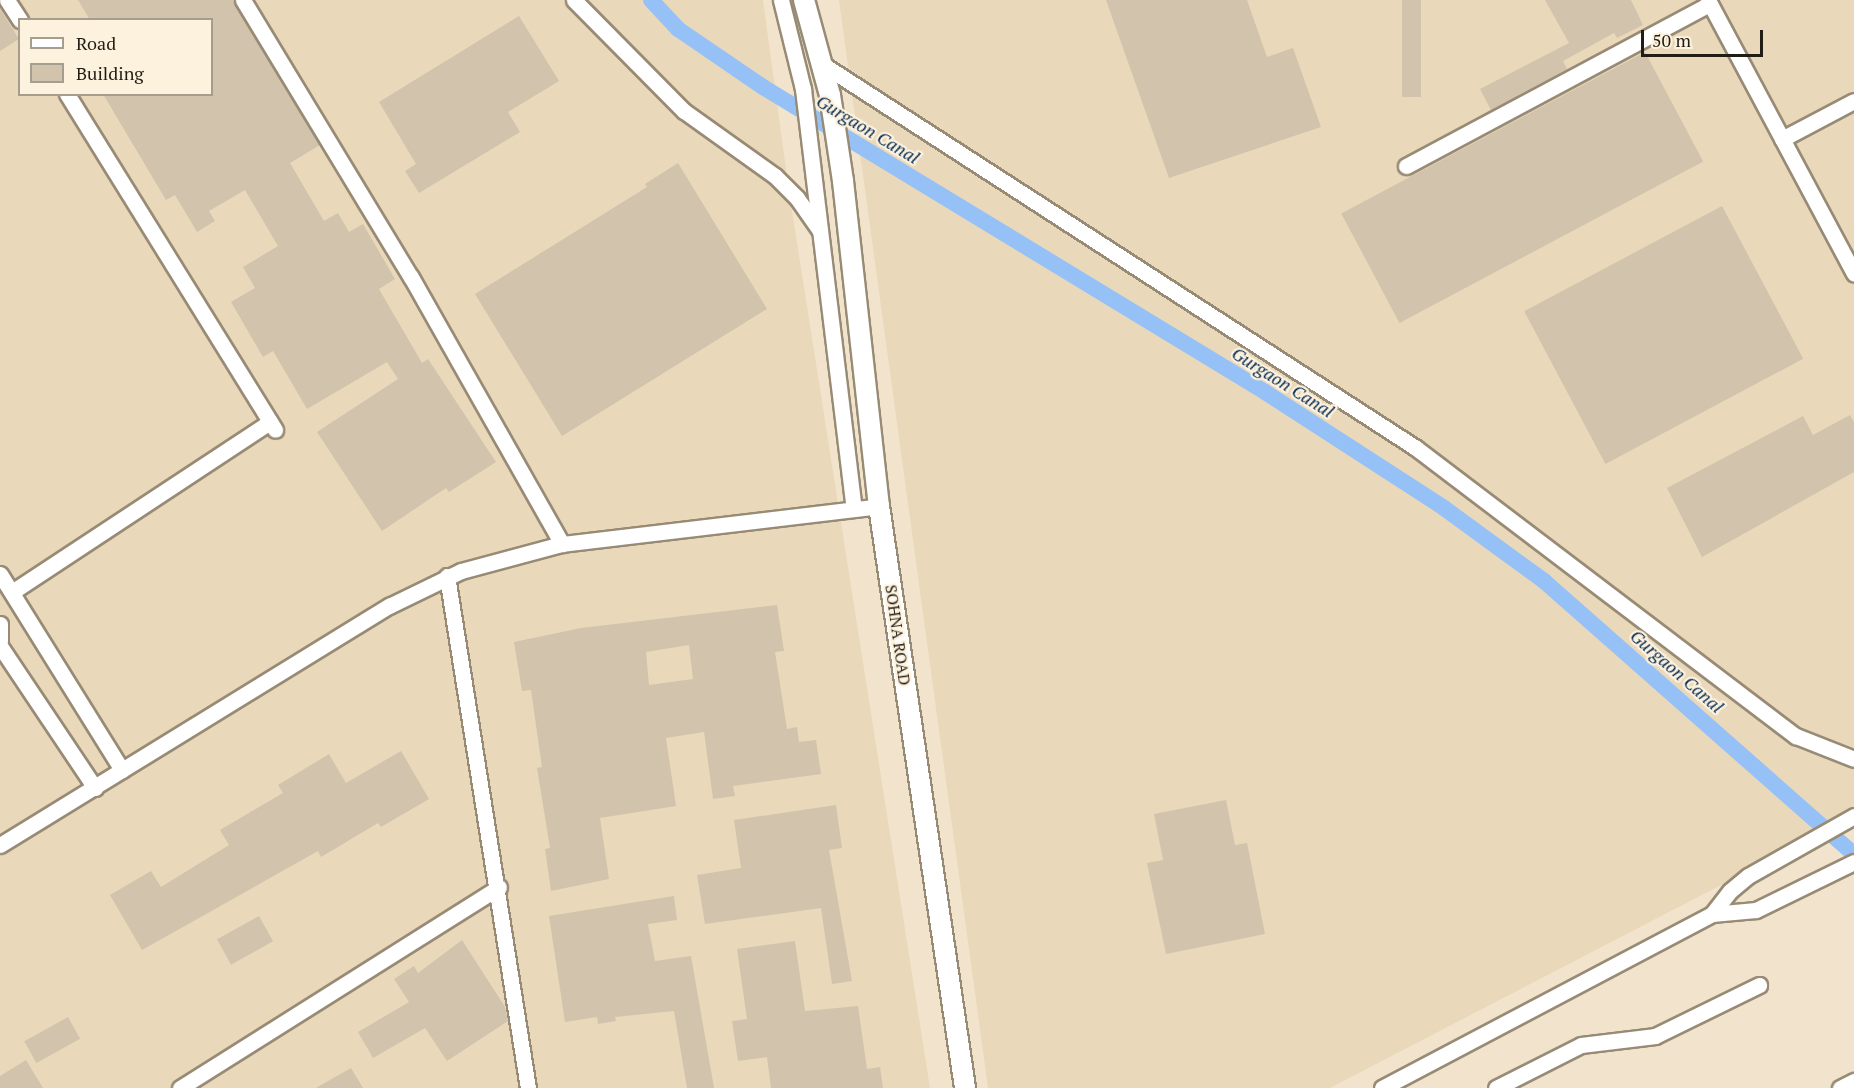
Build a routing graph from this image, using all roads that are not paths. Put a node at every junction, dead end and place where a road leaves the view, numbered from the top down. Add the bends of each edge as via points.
1 (7, 0) edge
2 (243, 0) edge
3 (574, 0) edge
4 (1709, 2) edge
5 (807, 3) edge
6 (784, 7) edge
7 (19, 18) edge
8 (822, 64) junction
9 (68, 96) edge
10 (1854, 101) edge
11 (1782, 140) junction
12 (1406, 166) dead end
13 (821, 233) junction
14 (1854, 273) edge
15 (879, 506) junction
16 (854, 509) junction
17 (562, 544) junction
18 (0, 574) edge
19 (447, 576) junction
20 (12, 592) junction
21 (0, 624) edge
22 (0, 641) edge
23 (0, 646) edge
24 (1854, 759) edge
25 (122, 770) junction
26 (95, 788) junction
27 (1854, 816) edge
28 (0, 845) edge
29 (1854, 862) edge
30 (499, 887) junction
31 (1712, 914) junction
32 (1759, 985) dead end
33 (180, 1088) edge
34 (528, 1088) edge
35 (965, 1088) edge
36 (1382, 1088) edge
37 (1496, 1088) edge

1 - 7 street
2 - 17 street via 411,277
3 - 13 street via 684,111 775,176 797,198
4 - 11 street
4 - 12 street
5 - 6 street
5 - 8 main road, SOHNA ROAD
6 - 13 street via 803,88
8 - 15 main road, SOHNA ROAD via 843,181
8 - 24 street via 1416,448 1796,736
9 - 20 street via 273,426
10 - 11 street
11 - 14 street
13 - 16 street
15 - 16 street
15 - 35 main road, SOHNA ROAD
16 - 17 street
17 - 19 street
18 - 20 street
19 - 25 street via 389,606
19 - 30 street
20 - 25 street
21 - 22 street
23 - 26 street
25 - 26 street
26 - 28 street
27 - 31 street via 1740,882
29 - 31 street via 1756,910
30 - 33 street
30 - 34 street
31 - 36 street
32 - 37 street via 1655,1036 1581,1045

